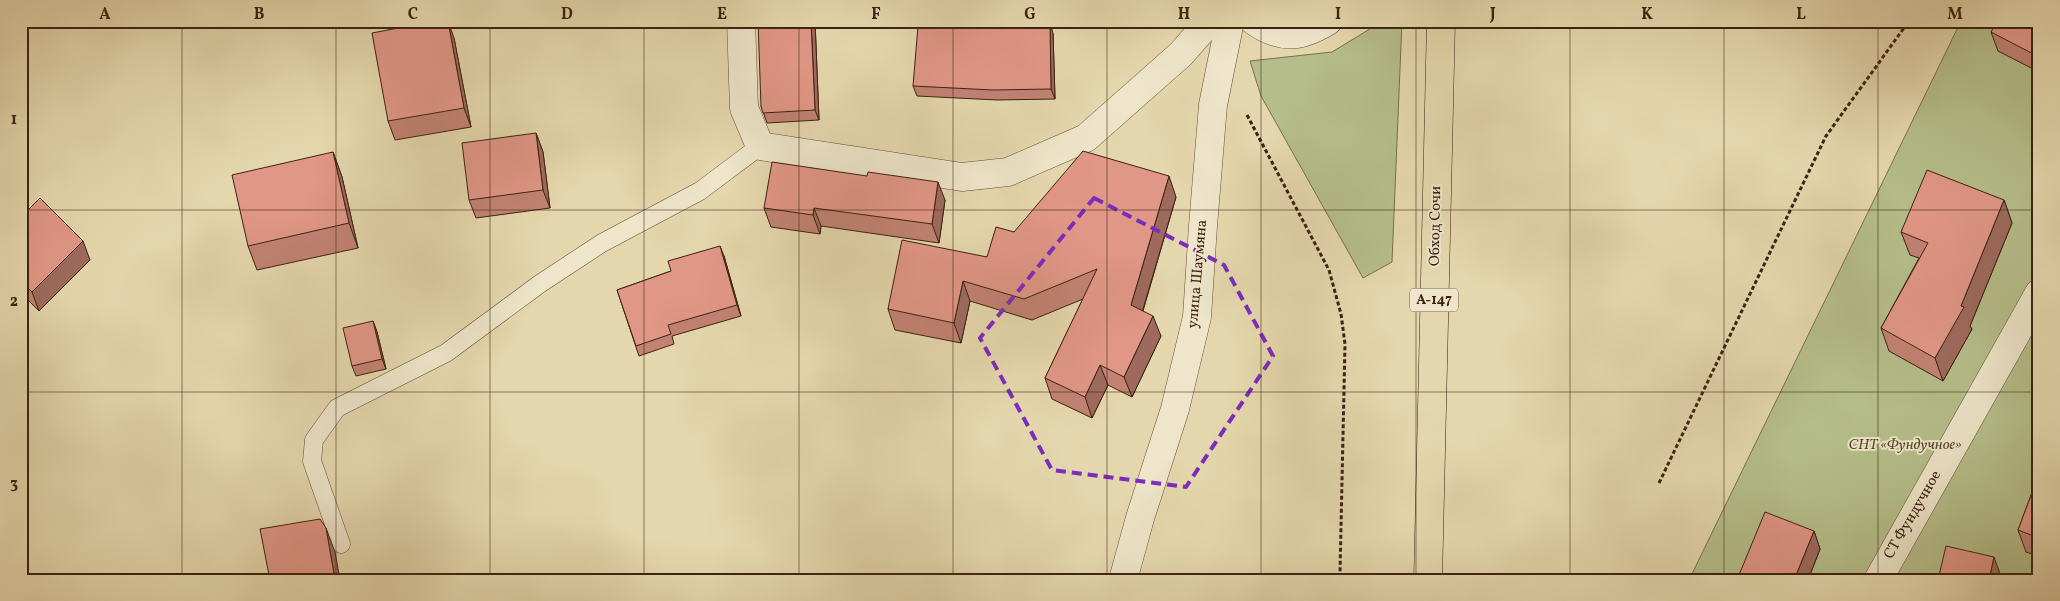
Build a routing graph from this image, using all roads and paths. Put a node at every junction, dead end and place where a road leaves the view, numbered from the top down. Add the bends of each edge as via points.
1 (741, 21) edge
2 (1210, 21) edge
3 (1230, 21) edge
4 (1254, 21) edge
5 (1328, 21) edge
6 (1441, 21) edge
7 (1909, 21) edge
8 (1222, 66) junction
9 (760, 146) junction
10 (2039, 294) edge
11 (1659, 483) dead end
12 (341, 544) dead end
13 (1340, 572) dead end
14 (1527, 575) dead end
15 (1124, 580) edge
16 (1428, 580) edge
17 (1527, 580) edge
18 (1878, 580) edge

1 - 9 street via 744,108
2 - 9 street via 1181,54 1086,138 1008,172 962,177
3 - 8 street, улица Шаумяна
4 - 5 street via 1279,34 1295,35
6 - 16 highway, Обход Сочи / А-147
7 - 11 path via 1826,136
8 - 13 path via 1329,270 1341,314 1346,344
8 - 15 street, улица Шаумяна via 1214,105 1197,317 1175,409
9 - 12 lane via 700,191 602,243 541,283 446,353 337,408 314,440 312,461
10 - 18 street, СТ Фундучное
14 - 17 path

